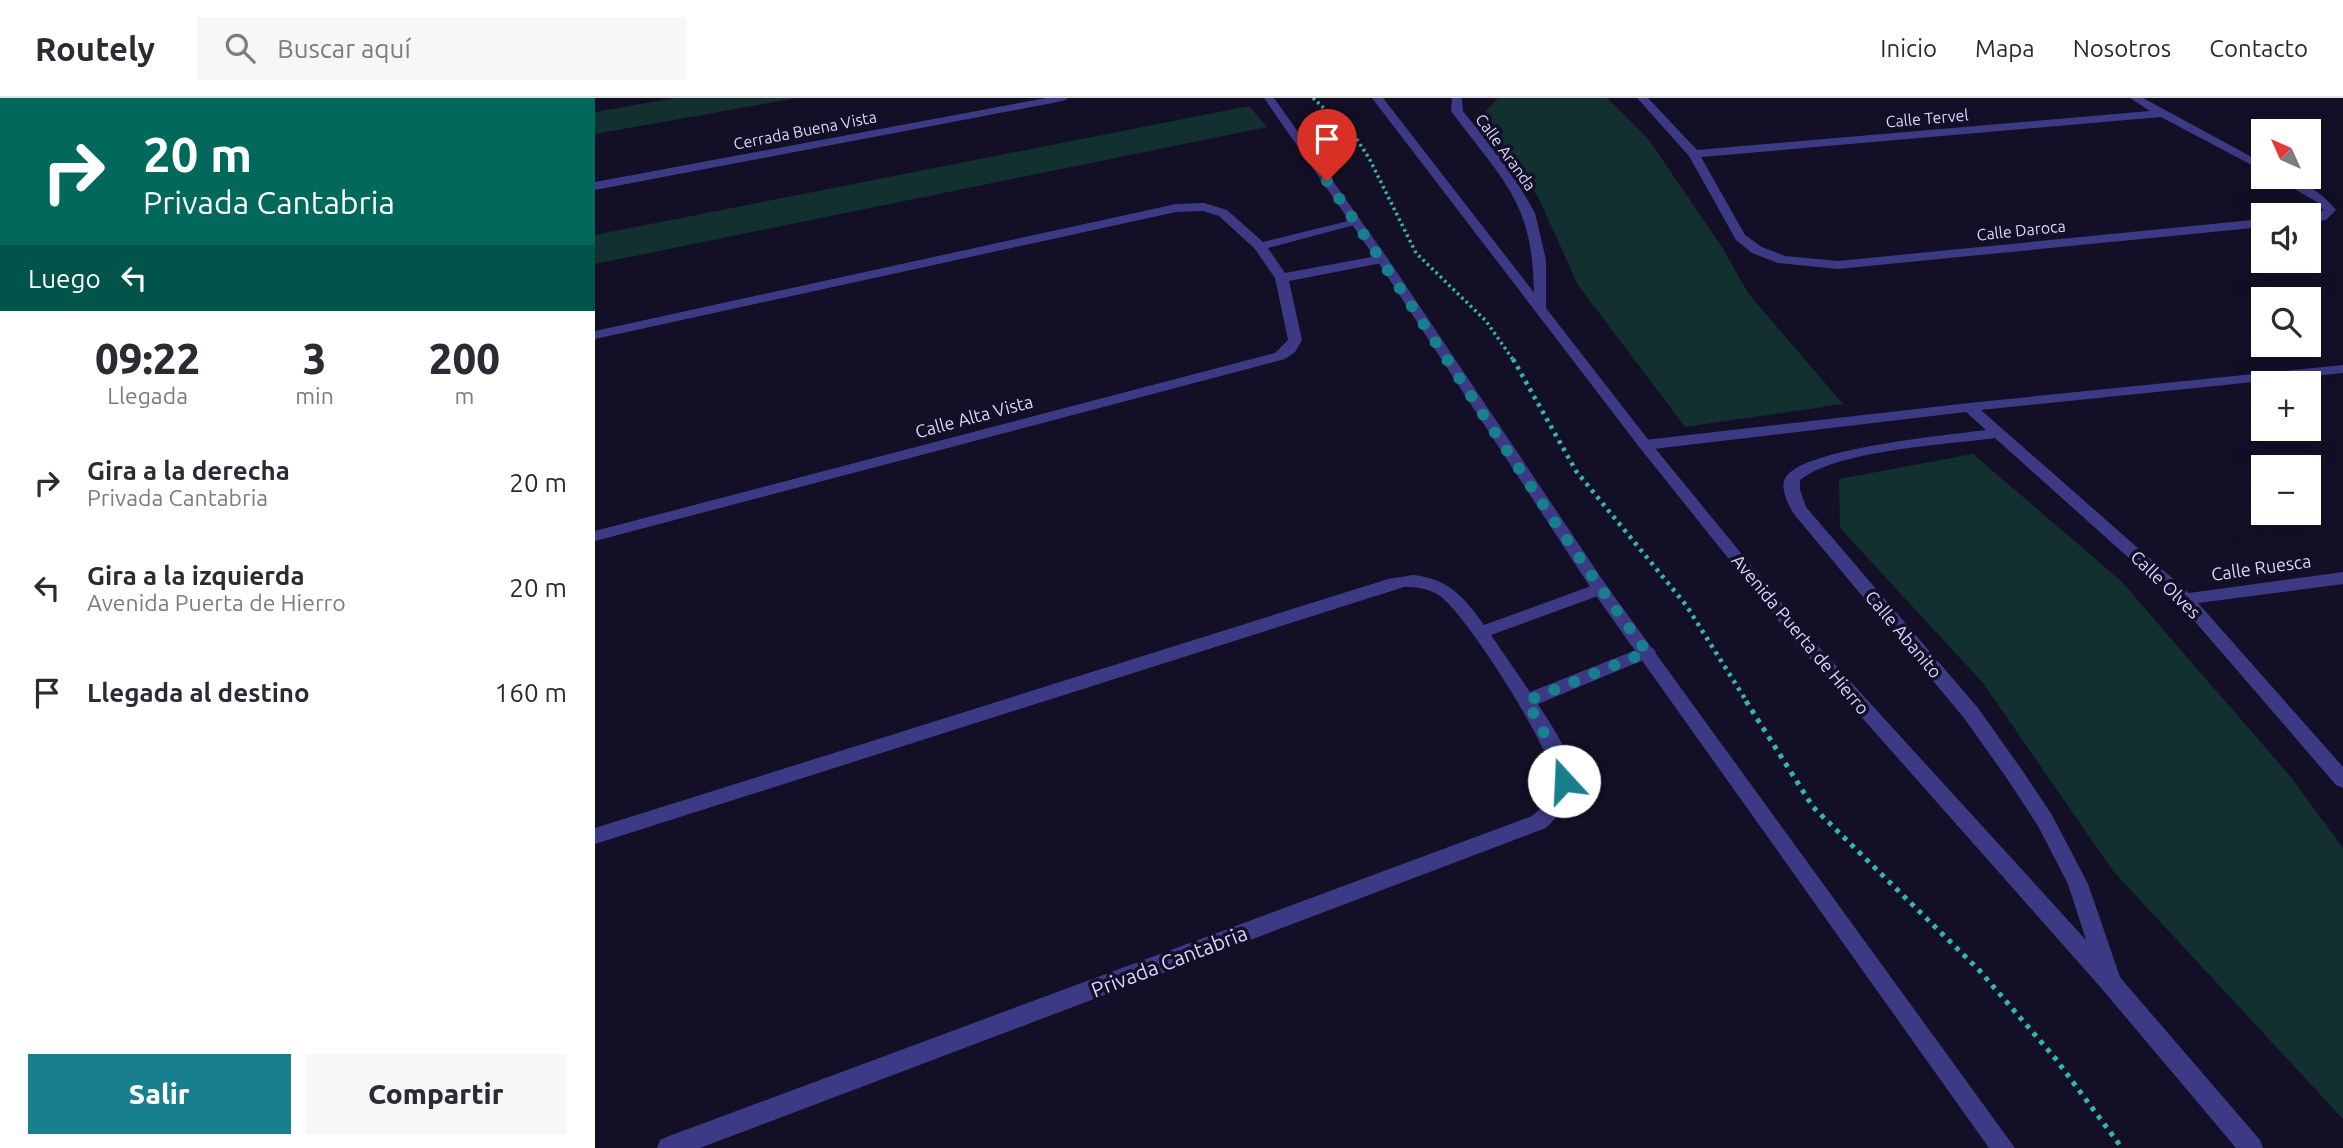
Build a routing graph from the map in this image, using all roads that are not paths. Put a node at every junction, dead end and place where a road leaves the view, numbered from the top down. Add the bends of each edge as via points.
1 (1063, 98) edge
2 (1269, 98) edge
3 (1377, 98) edge
4 (1457, 98) edge
5 (1642, 98) edge
6 (2135, 98) edge
7 (2163, 113) junction
8 (1694, 154) junction
9 (2251, 161) edge
10 (595, 186) edge
11 (2302, 189) edge
12 (2321, 217) edge
13 (1356, 223) junction
14 (2251, 224) edge
15 (1260, 246) junction
16 (1382, 259) junction
17 (1282, 278) junction
18 (1541, 309) junction
19 (595, 335) edge
20 (2343, 369) edge
21 (1969, 407) junction
22 (1998, 433) junction
23 (1645, 445) junction
24 (595, 536) edge
25 (2343, 578) edge
26 (1600, 590) junction
27 (2185, 599) junction
28 (1481, 633) junction
29 (1647, 652) junction
30 (1527, 701) junction
31 (2343, 780) edge
32 (595, 836) edge
33 (2111, 982) junction
34 (669, 1148) edge
35 (2003, 1148) edge
36 (2251, 1148) edge

1 - 10 street, Cerrada Buena Vista
2 - 13 street
3 - 18 street, Avenida Puerta de Hierro
4 - 18 street, Calle Aranda via 1457,111 1516,189 1529,214 1541,262
5 - 8 street, Calle Daroca
6 - 7 street
7 - 8 street, Calle Tervel
7 - 9 street
8 - 14 street, Calle Daroca via 1740,237 1783,260 1838,265
11 - 12 street via 2330,210
13 - 15 street
13 - 16 street
15 - 17 street, Calle Alta Vista
15 - 19 street, Calle Alta Vista via 1223,213 1204,207 1176,208
16 - 17 street
16 - 26 street
17 - 24 street, Calle Alta Vista via 1295,340 1280,356
18 - 23 street, Avenida Puerta de Hierro
20 - 21 street
21 - 22 street, Calle Olves
21 - 23 street
22 - 27 street, Calle Olves
22 - 33 street, Calle Abanito via 1836,457 1802,469 1791,490 1800,509 1971,713 2045,821 2078,884
23 - 33 street, Avenida Puerta de Hierro via 1802,639
25 - 27 street, Calle Ruesca
26 - 28 street
26 - 29 street
27 - 31 street, Calle Olves
28 - 30 street, Privada Cantabria
28 - 32 street, Privada Cantabria via 1447,591 1432,583 1394,583
29 - 30 street
29 - 35 street
30 - 34 street, Privada Cantabria via 1560,763 1564,781 1555,807 1539,822
33 - 36 street, Avenida Puerta de Hierro

